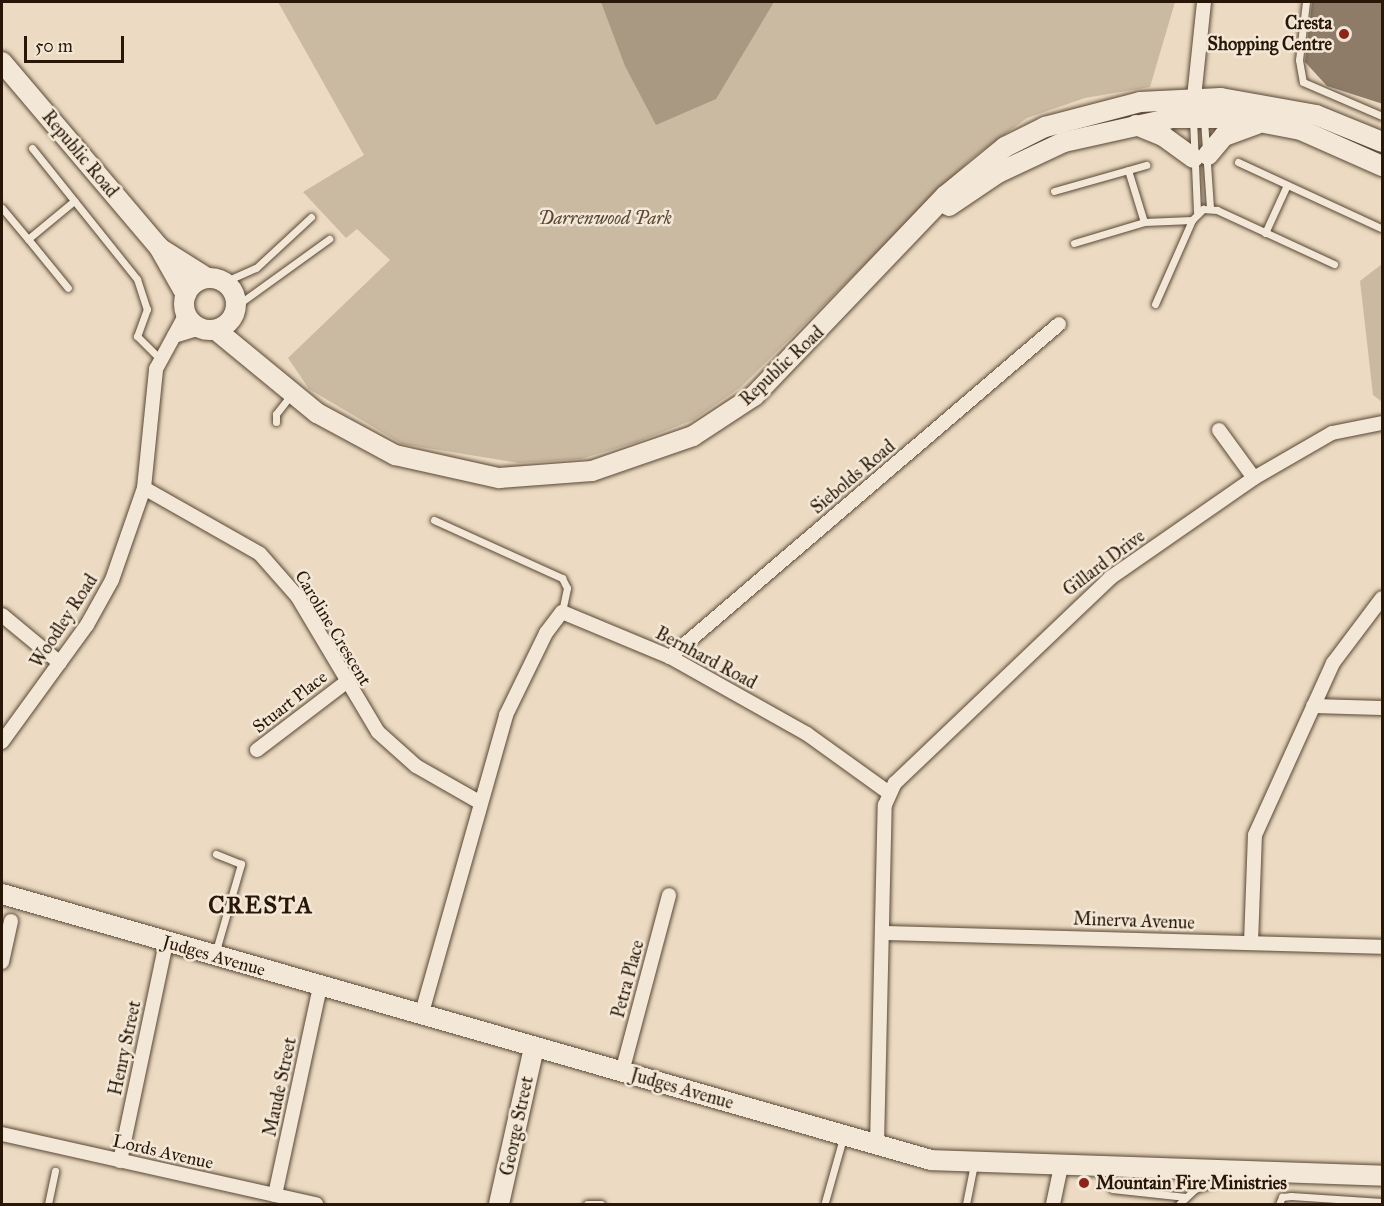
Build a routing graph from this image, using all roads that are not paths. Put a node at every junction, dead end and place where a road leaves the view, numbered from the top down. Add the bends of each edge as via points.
1 (1204, 2) edge
2 (1306, 2) edge
3 (2, 62) edge
4 (1198, 108) junction
5 (1383, 116) edge
6 (1263, 122) junction
7 (1134, 125) junction
8 (1383, 142) edge
9 (32, 148) dead end
10 (1200, 156) junction
11 (1238, 162) dead end
12 (1146, 165) dead end
13 (1383, 166) edge
14 (1128, 170) junction
15 (1287, 185) junction
16 (1054, 191) dead end
17 (74, 201) junction
18 (2, 208) edge
19 (1210, 208) junction
20 (1197, 212) junction
21 (311, 217) dead end
22 (1192, 220) junction
23 (1144, 222) junction
24 (922, 225) junction
25 (1381, 228) dead end
26 (1265, 233) junction
27 (28, 239) junction
28 (329, 239) dead end
29 (1074, 243) dead end
30 (159, 248) junction
31 (1334, 264) dead end
32 (216, 280) junction
33 (68, 288) dead end
34 (1155, 304) dead end
35 (186, 305) junction
36 (235, 309) junction
37 (1059, 324) dead end
38 (208, 329) junction
39 (174, 336) junction
40 (254, 356) junction
41 (160, 359) junction
42 (291, 395) junction
43 (276, 422) dead end
44 (1383, 423) edge
45 (1219, 430) dead end
46 (1254, 478) junction
47 (144, 488) junction
48 (434, 520) dead end
49 (1383, 598) edge
50 (562, 612) junction
51 (2, 615) edge
52 (670, 657) junction
53 (60, 663) junction
54 (345, 683) junction
55 (1313, 706) junction
56 (1383, 708) edge
57 (2, 742) edge
58 (258, 750) dead end
59 (889, 793) junction
60 (479, 802) junction
61 (216, 854) dead end
62 (2, 894) edge
63 (669, 895) dead end
64 (10, 921) dead end
65 (884, 933) junction
66 (166, 943) junction
67 (1251, 943) junction
68 (1383, 947) edge
69 (214, 957) junction
70 (2, 962) edge
71 (320, 987) junction
72 (421, 1016) junction
73 (534, 1048) junction
74 (622, 1072) junction
75 (2, 1134) edge
76 (844, 1135) junction
77 (877, 1145) junction
78 (120, 1161) junction
79 (974, 1164) junction
80 (1061, 1166) junction
81 (55, 1171) dead end
82 (1220, 1171) junction
83 (1381, 1176) edge
84 (1112, 1189) dead end
85 (274, 1195) junction
86 (1186, 1197) junction
87 (825, 1202) dead end
88 (1383, 1202) edge
89 (48, 1204) edge
90 (316, 1204) edge
91 (499, 1204) edge
92 (586, 1204) edge
93 (601, 1204) edge
94 (966, 1204) edge
95 (1053, 1204) edge
96 (1179, 1204) edge
97 (1279, 1204) edge

1 - 4 street via 1197,72
2 - 5 lane via 1299,60 1303,82
3 - 30 main road, Republic Road
4 - 6 main road, Republic Road
4 - 7 main road, Republic Road
4 - 8 main road, Republic Road via 1294,110
4 - 10 lane
4 - 10 lane
4 - 24 main road, Republic Road via 1109,107 1024,136 978,167
6 - 10 main road via 1224,136
6 - 13 main road, Republic Road via 1338,144
7 - 10 main road
7 - 24 main road, Republic Road via 1032,155
9 - 17 lane
10 - 19 lane
10 - 20 lane
11 - 15 lane
12 - 14 lane
14 - 16 lane
14 - 23 lane
15 - 25 lane
15 - 26 lane
17 - 27 lane
17 - 41 lane via 145,292 147,309 138,336
18 - 27 lane
19 - 20 lane
19 - 26 lane
20 - 22 lane
21 - 32 lane via 256,268
22 - 23 lane
22 - 34 lane
23 - 29 lane
24 - 42 main road, Republic Road via 754,396 693,436 622,463 530,477 447,469 350,434
26 - 31 lane
27 - 33 lane
28 - 36 lane
30 - 32 main road, Republic Road
30 - 35 main road, Republic Road
32 - 35 main road via 195,282
32 - 36 main road, Republic Road
35 - 38 main road, Republic Road
35 - 39 street, Woodley Road
36 - 38 main road
36 - 40 main road, Republic Road
37 - 52 street, Siebolds Road
38 - 39 street
38 - 40 main road, Republic Road
39 - 41 street, Woodley Road
40 - 42 main road, Republic Road
41 - 47 street, Woodley Road
42 - 43 lane via 276,414
44 - 46 street, Gillard Drive via 1332,434
45 - 46 street
46 - 59 street, Gillard Drive via 1090,593
47 - 53 street, Woodley Road via 112,580
47 - 54 street, Caroline Crescent via 260,554 297,596
48 - 50 lane via 500,555 562,578 567,588
49 - 55 street via 1333,663
50 - 52 street, Bernhard Road
50 - 60 street via 515,692
51 - 53 street
52 - 59 street, Bernhard Road via 807,734
53 - 57 street, Woodley Road
54 - 58 street, Stuart Place
54 - 60 street, Caroline Crescent via 396,750
55 - 56 street
55 - 67 street via 1256,835
59 - 65 street
60 - 72 street
61 - 69 lane via 241,864
62 - 66 main road, Judges Avenue
63 - 74 street, Petra Place
64 - 70 street
65 - 67 street, Minerva Avenue
65 - 77 street
66 - 69 main road, Judges Avenue
66 - 78 street, Henry Street
67 - 68 street, Minerva Avenue
69 - 71 main road, Judges Avenue
71 - 72 main road, Judges Avenue
71 - 85 street, Maude Street
72 - 73 main road, Judges Avenue
73 - 74 main road, Judges Avenue
73 - 91 main road, George Street
74 - 76 main road, Judges Avenue
75 - 78 street, Lords Avenue
76 - 77 main road, Judges Avenue
76 - 87 lane
77 - 79 main road, Judges Avenue via 940,1162
78 - 85 street, Lords Avenue
79 - 80 main road, Judges Avenue
79 - 94 lane
80 - 82 main road, Judges Avenue
80 - 95 street
81 - 89 lane
82 - 83 main road, Judges Avenue
82 - 86 lane via 1217,1182
84 - 86 lane
85 - 90 street, Lords Avenue
86 - 96 lane
88 - 97 lane via 1291,1196 1282,1197
92 - 93 lane

